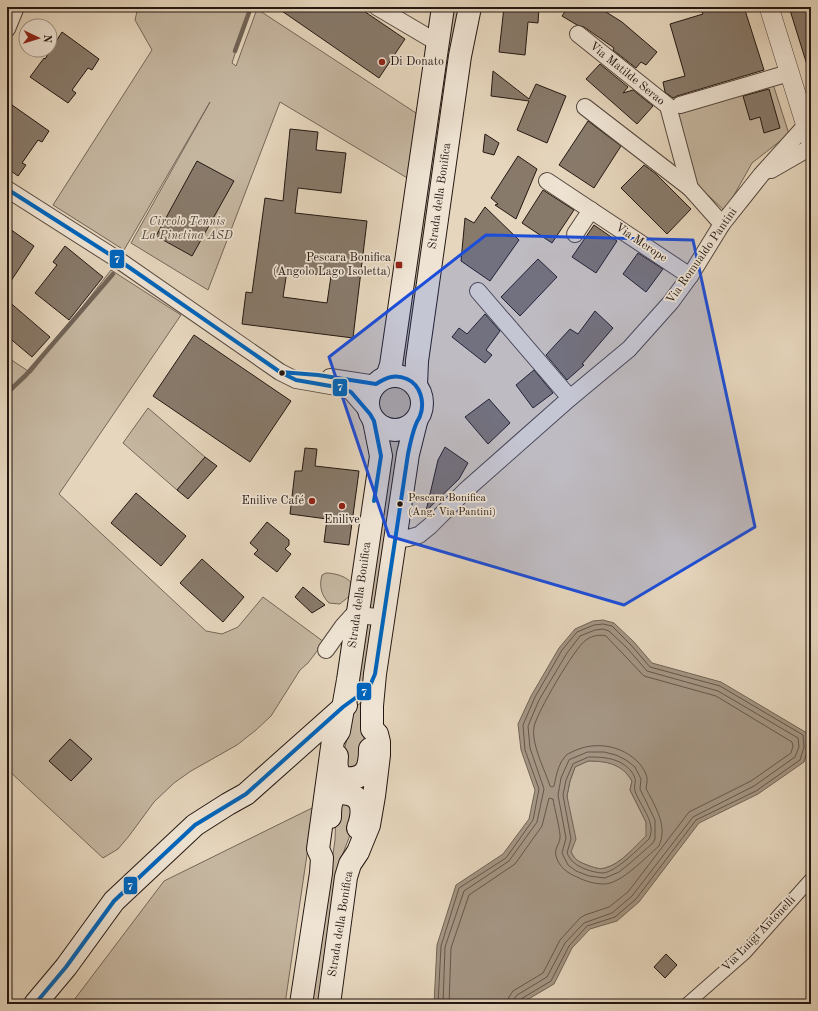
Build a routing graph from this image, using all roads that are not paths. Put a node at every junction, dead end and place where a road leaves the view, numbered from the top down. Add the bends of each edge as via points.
1 (16, 7) edge
2 (377, 7) edge
3 (443, 7) edge
4 (470, 7) edge
5 (769, 7) edge
6 (7, 29) edge
7 (578, 34) dead end
8 (438, 43) junction
9 (790, 73) junction
10 (680, 105) dead end
11 (585, 106) dead end
12 (808, 133) edge
13 (811, 147) edge
14 (761, 175) junction
15 (547, 181) dead end
16 (690, 188) junction
17 (7, 189) edge
18 (591, 210) junction
19 (722, 224) junction
20 (574, 234) dead end
21 (690, 276) junction
22 (478, 291) dead end
23 (280, 372) junction
24 (382, 380) junction
25 (416, 385) junction
26 (570, 398) junction
27 (372, 418) junction
28 (416, 422) junction
29 (395, 540) junction
30 (384, 612) junction
31 (358, 615) junction
32 (326, 650) dead end
33 (375, 674) junction
34 (343, 707) junction
35 (372, 729) junction
36 (339, 731) junction
37 (322, 858) junction
38 (350, 864) junction
39 (811, 879) edge
40 (35, 1004) edge
41 (301, 1004) edge
42 (329, 1004) edge
43 (687, 1004) edge

1 - 6 street
2 - 8 street
3 - 8 main road, Strada della Bonifica
4 - 25 main road, Strada della Bonifica via 460,56 417,361
5 - 9 street
7 - 16 street, Via Matilde Serao via 668,106
8 - 24 main road, Strada della Bonifica via 391,365
9 - 10 street
9 - 12 street
11 - 16 street, Via Matilde Serao
12 - 14 street, Via Romualdo Pantini
13 - 14 street, Via Romualdo Pantini
14 - 19 street, Via Romualdo Pantini
15 - 18 street, Via Merope
16 - 19 street, Via Matilde Serao
17 - 23 street via 120,260
18 - 20 street
18 - 21 street, Via Merope
19 - 21 street, Via Romualdo Pantini
21 - 26 street, Via Romualdo Pantini via 671,302 629,349
22 - 26 street
23 - 24 street
23 - 27 street via 296,380 351,392
24 - 25 main road via 400,376
24 - 27 main road via 371,390 368,398
25 - 28 main road via 423,404
26 - 29 street, Via Romualdo Pantini via 419,535
27 - 28 main road via 385,429 392,431 405,429
27 - 31 main road, Strada della Bonifica via 381,456
28 - 29 main road, Strada della Bonifica via 408,454
29 - 30 main road, Strada della Bonifica
30 - 31 street via 377,617
30 - 33 main road, Strada della Bonifica
31 - 32 street via 350,618
31 - 34 main road, Strada della Bonifica
33 - 34 main road via 369,688
33 - 35 main road, Strada della Bonifica
34 - 36 main road, Strada della Bonifica
34 - 40 main road via 246,794 195,825 114,901 66,967
35 - 36 main road via 368,766 365,772 352,778 344,778 338,773
35 - 38 main road, Strada della Bonifica via 377,734 379,755 369,825
36 - 37 main road, Strada della Bonifica via 333,740 328,771 318,849
37 - 38 main road via 327,849 333,800 339,793 351,794 360,802 362,814 351,851
37 - 41 main road, Strada della Bonifica
38 - 42 main road, Strada della Bonifica via 346,877
39 - 43 street, Via Luigi Antonelli via 745,953

